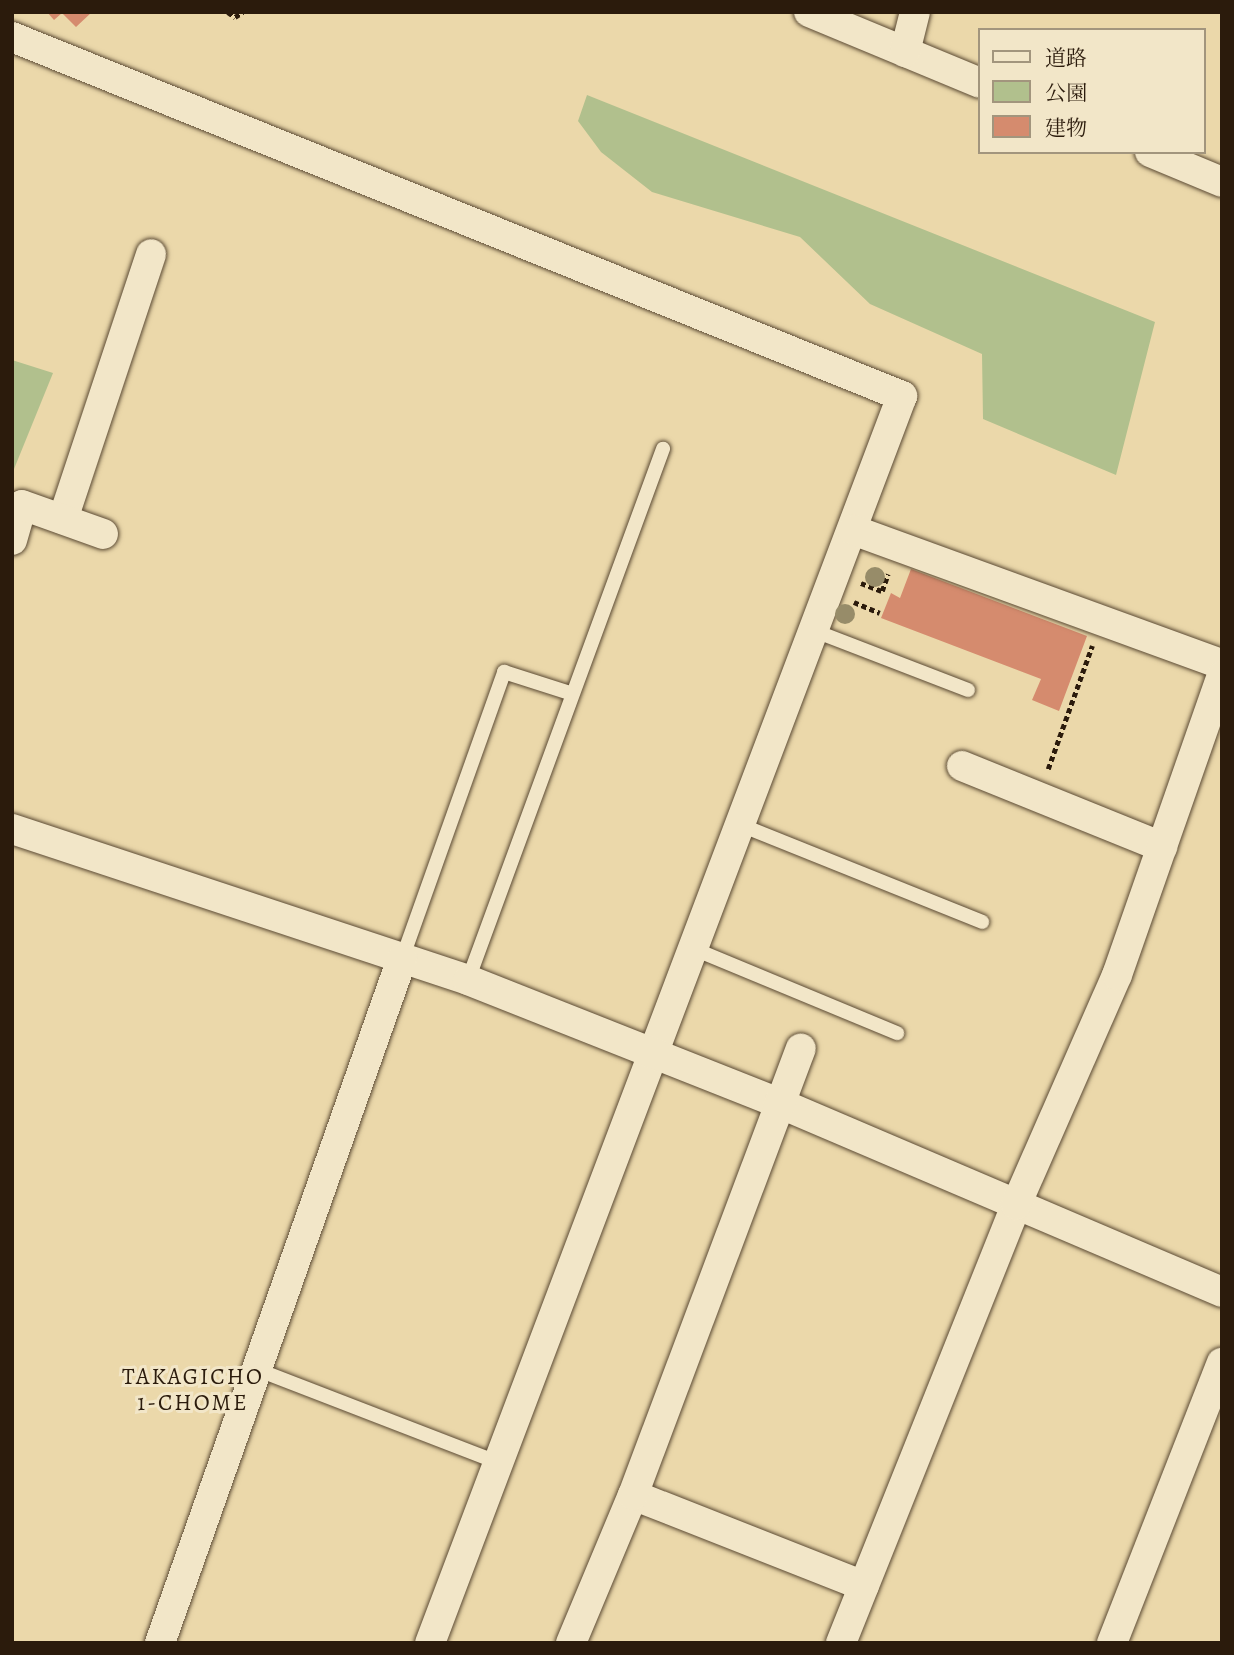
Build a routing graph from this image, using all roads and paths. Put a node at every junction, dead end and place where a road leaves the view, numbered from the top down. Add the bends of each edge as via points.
1 (228, 12) edge
2 (243, 12) edge
3 (809, 12) edge
4 (915, 12) edge
5 (12, 37) edge
6 (905, 52) junction
7 (978, 82) edge
8 (1155, 154) edge
9 (1222, 182) edge
10 (151, 254) dead end
11 (663, 449) dead end
12 (62, 519) junction
13 (853, 530) junction
14 (103, 534) dead end
15 (12, 540) edge
16 (899, 547) junction
17 (857, 589) dead end
18 (1102, 621) junction
19 (816, 631) junction
20 (1222, 664) edge
21 (1222, 676) edge
22 (968, 690) dead end
23 (570, 693) junction
24 (962, 766) dead end
25 (1038, 797) junction
26 (741, 825) junction
27 (12, 829) edge
28 (1162, 847) junction
29 (982, 922) dead end
30 (694, 949) junction
31 (402, 958) junction
32 (468, 980) junction
33 (897, 1033) dead end
34 (801, 1049) dead end
35 (654, 1052) junction
36 (779, 1102) junction
37 (1016, 1205) junction
38 (1222, 1292) edge
39 (1222, 1363) edge
40 (256, 1369) junction
41 (495, 1461) junction
42 (633, 1495) junction
43 (864, 1586) junction
44 (845, 1642) edge
45 (160, 1643) edge
46 (429, 1643) edge
47 (571, 1643) edge
48 (1112, 1643) edge

1 - 2 path via 235,17
3 - 6 street
4 - 6 street
5 - 13 street via 902,396
6 - 7 street
8 - 9 street
10 - 12 street
11 - 23 lane
12 - 14 street
12 - 15 street via 22,505
13 - 16 street
13 - 19 street
16 - 17 path via 882,591 860,582
16 - 18 street
18 - 20 street
18 - 25 path
19 - 22 lane
19 - 26 street
21 - 28 street
23 - 31 lane via 504,672
23 - 32 lane
24 - 25 street via 1000,794
25 - 28 street
26 - 29 lane
26 - 30 street
27 - 31 street
28 - 37 street via 1117,975
30 - 33 lane
30 - 35 street
31 - 32 street
31 - 40 street
32 - 35 street
34 - 36 street
35 - 36 street
35 - 41 street
36 - 37 street
36 - 42 street
37 - 38 street
37 - 43 street
39 - 48 street
40 - 41 lane
40 - 45 street
41 - 46 street
42 - 43 street
42 - 47 street
43 - 44 street

